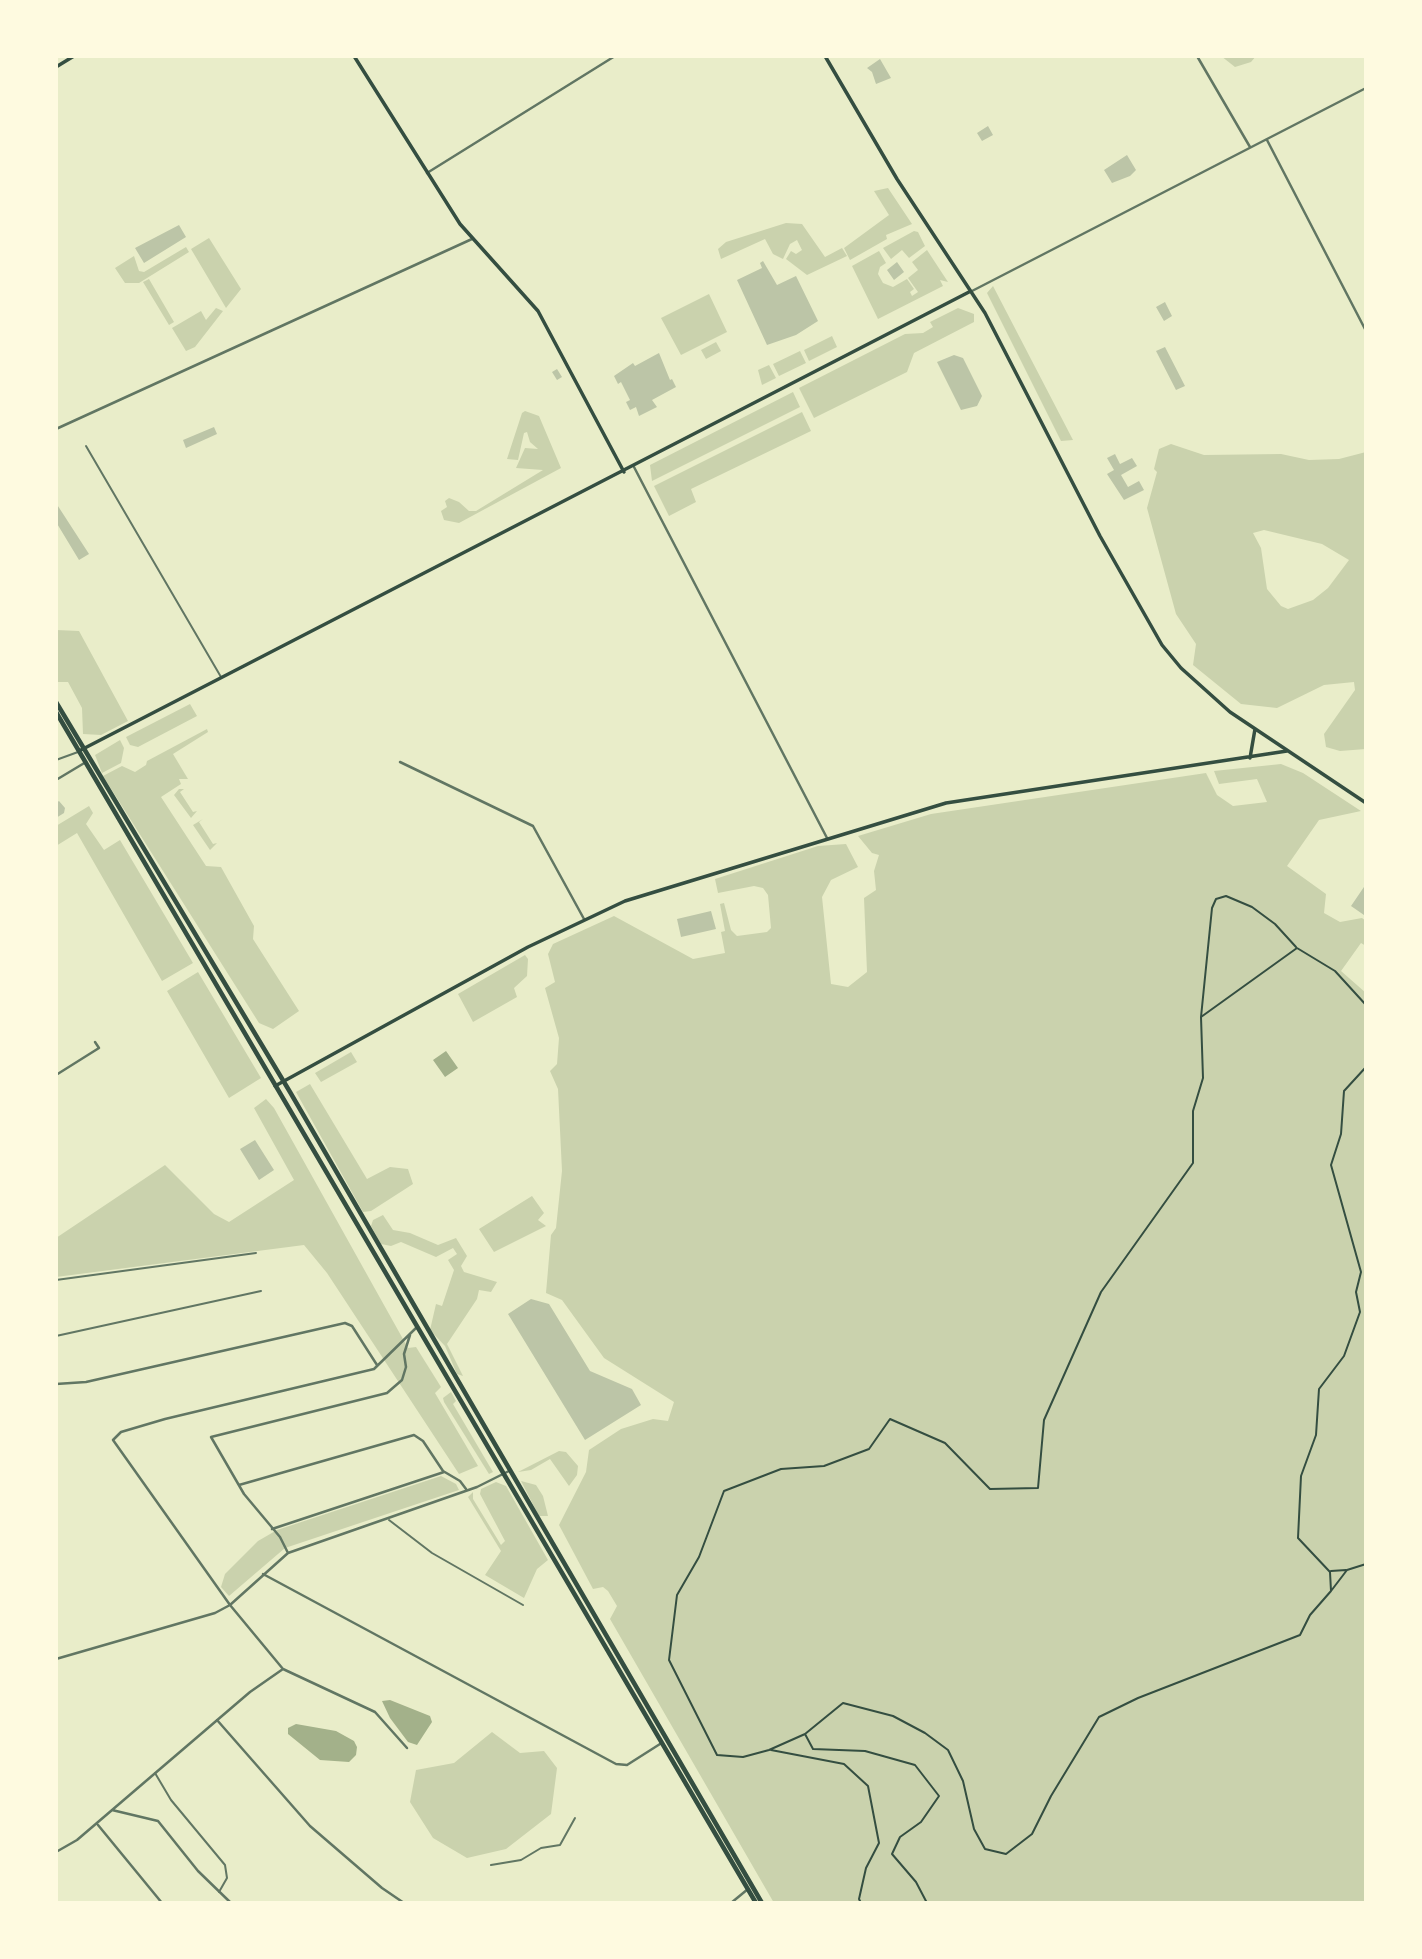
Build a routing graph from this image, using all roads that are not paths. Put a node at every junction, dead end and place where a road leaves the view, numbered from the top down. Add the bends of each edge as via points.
1 (74, 56) edge
2 (354, 56) edge
3 (615, 56) edge
4 (825, 56) edge
5 (1197, 56) edge
6 (56, 67) edge
7 (1366, 88) edge
8 (1267, 140) junction
9 (1251, 148) junction
10 (427, 173) junction
11 (472, 239) junction
12 (969, 292) junction
13 (1365, 326) edge
14 (1366, 331) edge
15 (56, 429) edge
16 (86, 446) dead end
17 (634, 467) junction
18 (624, 472) junction
19 (221, 678) junction
20 (56, 702) edge
21 (56, 712) edge
22 (1255, 729) junction
23 (81, 750) junction
24 (1287, 751) junction
25 (1250, 758) junction
26 (56, 760) edge
27 (87, 761) junction
28 (400, 762) dead end
29 (56, 780) edge
30 (1366, 803) edge
31 (827, 838) junction
32 (584, 919) junction
33 (95, 1042) dead end
34 (56, 1075) edge
35 (283, 1081) junction
36 (275, 1086) junction
37 (256, 1253) dead end
38 (56, 1280) edge
39 (261, 1292) dead end
40 (417, 1327) junction
41 (411, 1332) junction
42 (56, 1336) edge
43 (377, 1365) junction
44 (56, 1384) edge
45 (444, 1471) junction
46 (506, 1472) junction
47 (239, 1485) junction
48 (466, 1490) junction
49 (387, 1518) junction
50 (272, 1529) junction
51 (288, 1553) junction
52 (263, 1574) junction
53 (230, 1605) junction
54 (523, 1605) dead end
55 (56, 1659) edge
56 (283, 1669) junction
57 (217, 1720) junction
58 (664, 1741) junction
59 (407, 1748) dead end
60 (155, 1773) junction
61 (112, 1810) junction
62 (575, 1818) dead end
63 (97, 1824) junction
64 (56, 1842) edge
65 (61, 1847) junction
66 (56, 1852) edge
67 (491, 1865) dead end
68 (748, 1889) junction
69 (219, 1893) junction
70 (162, 1903) edge
71 (231, 1903) edge
72 (404, 1903) edge
73 (732, 1903) edge
74 (756, 1903) edge
75 (761, 1903) edge

1 - 6 main road
2 - 10 main road
3 - 10 street
4 - 12 main road
5 - 9 street
7 - 8 street
8 - 9 street
8 - 13 street
9 - 12 street
10 - 11 main road
11 - 15 street
11 - 18 main road via 538,311
12 - 17 main road
12 - 22 main road via 999,338 1162,645 1220,704
13 - 14 street
16 - 19 lane
17 - 18 main road
17 - 31 street
18 - 19 main road
19 - 23 main road
20 - 23 main road
21 - 23 main road
22 - 24 main road
22 - 25 main road
23 - 26 lane
23 - 27 main road
24 - 25 main road
24 - 30 main road
25 - 31 main road via 946,803
27 - 29 street
27 - 35 main road
27 - 36 main road
28 - 32 street via 533,826
31 - 32 main road via 625,901
32 - 35 main road
33 - 34 street via 99,1048
35 - 36 main road
35 - 46 main road
36 - 40 main road
37 - 38 lane
39 - 42 lane
40 - 41 street
40 - 46 main road
41 - 43 street
41 - 47 street via 404,1375 387,1393 211,1437
43 - 44 street via 348,1323 86,1382
43 - 53 street via 342,1378 165,1419 114,1438
45 - 47 street via 414,1435
45 - 48 street
45 - 50 street
46 - 48 street
46 - 58 main road
47 - 50 street
48 - 49 street
49 - 51 street
49 - 54 lane via 432,1553
50 - 51 street
51 - 52 street
52 - 53 street
52 - 58 street via 616,1764 626,1765
53 - 55 street
53 - 56 street
56 - 57 street
56 - 59 street via 374,1712
57 - 60 street
57 - 72 street via 310,1826
58 - 68 main road
58 - 75 main road
60 - 61 street
60 - 69 lane via 171,1800 225,1865 227,1878
61 - 63 street
61 - 69 street via 158,1821
62 - 67 lane via 560,1844 541,1848 521,1860
63 - 65 street
63 - 70 street
64 - 65 street
65 - 66 street
68 - 73 street
68 - 74 main road
69 - 71 street

